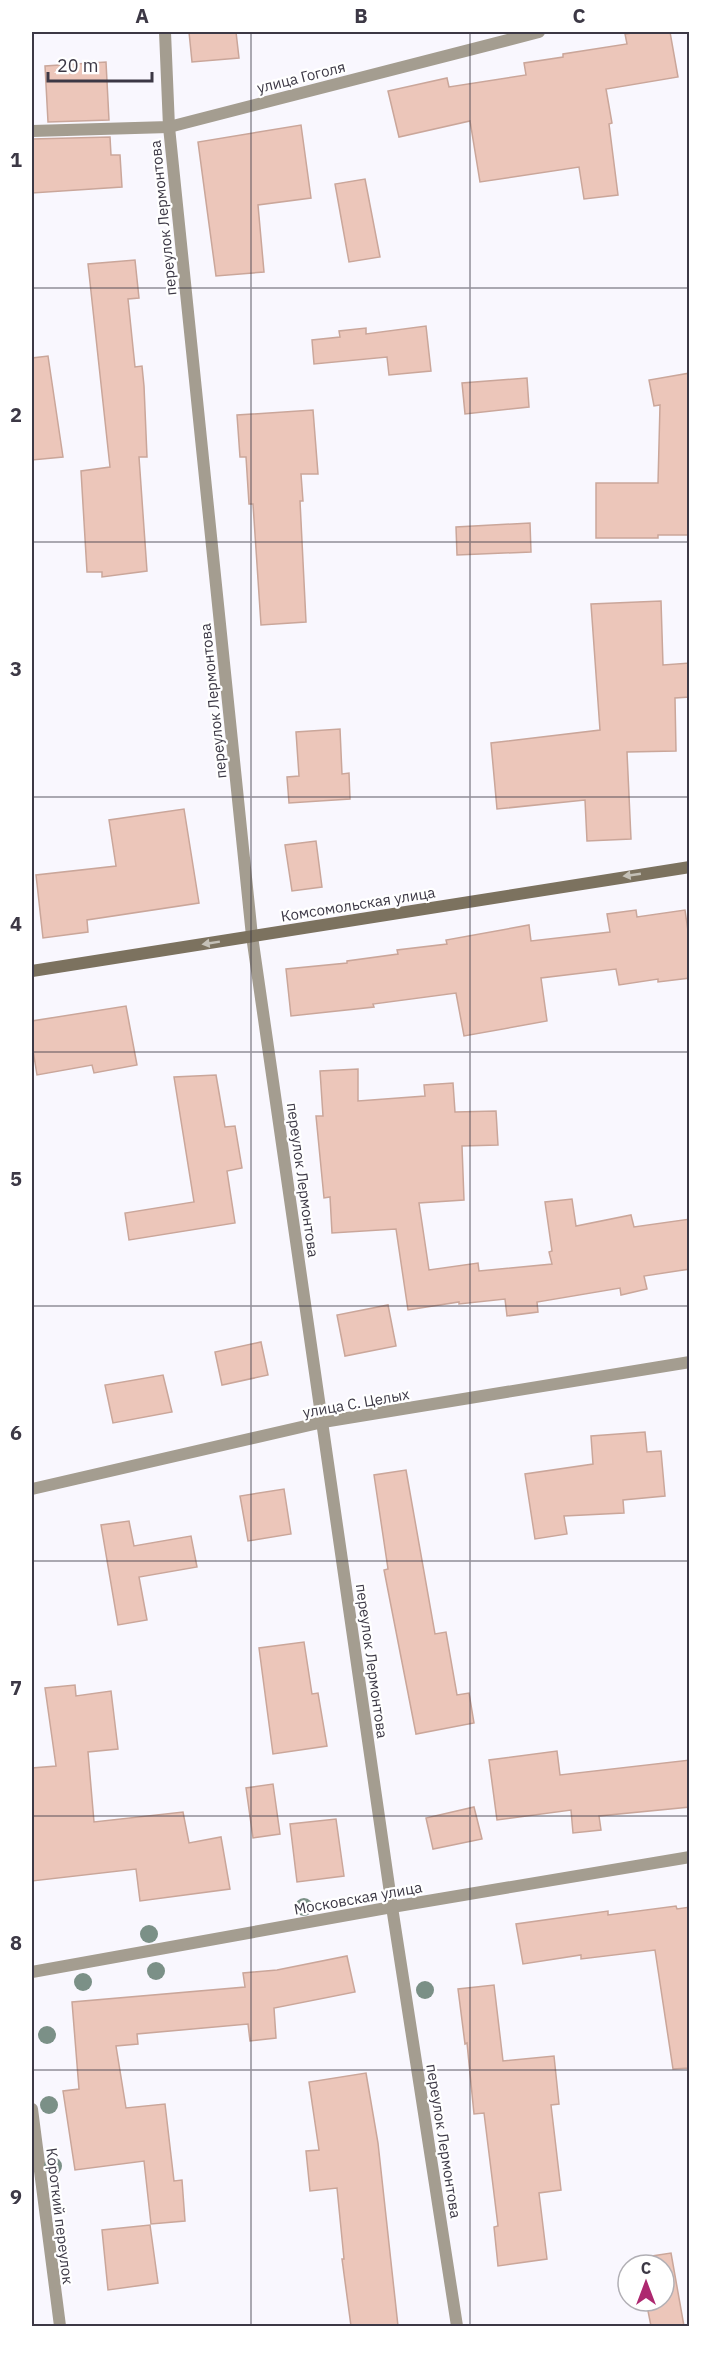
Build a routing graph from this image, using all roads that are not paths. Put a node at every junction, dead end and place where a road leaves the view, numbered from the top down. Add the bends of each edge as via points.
1 (165, 32) edge
2 (539, 32) edge
3 (169, 127) junction
4 (32, 131) edge
5 (690, 867) edge
6 (252, 936) junction
7 (32, 971) edge
8 (690, 1362) edge
9 (323, 1422) junction
10 (32, 1489) edge
11 (690, 1857) edge
12 (392, 1907) junction
13 (32, 1972) edge
14 (32, 2109) edge
15 (60, 2326) edge
16 (457, 2326) edge

1 - 3 street, переулок Лермонтова
2 - 3 street, улица Гоголя
3 - 4 street, улица Гоголя
3 - 6 street, переулок Лермонтова
5 -> 6 main road, Комсомольская улица
6 -> 7 main road, Комсомольская улица
6 - 9 street, переулок Лермонтова
8 - 9 street, улица С. Целых
9 - 10 street, улица С. Целых
9 - 12 street, переулок Лермонтова
11 - 12 street, Московская улица
12 - 13 street, Московская улица
12 - 16 street, переулок Лермонтова
14 - 15 street, Короткий переулок

